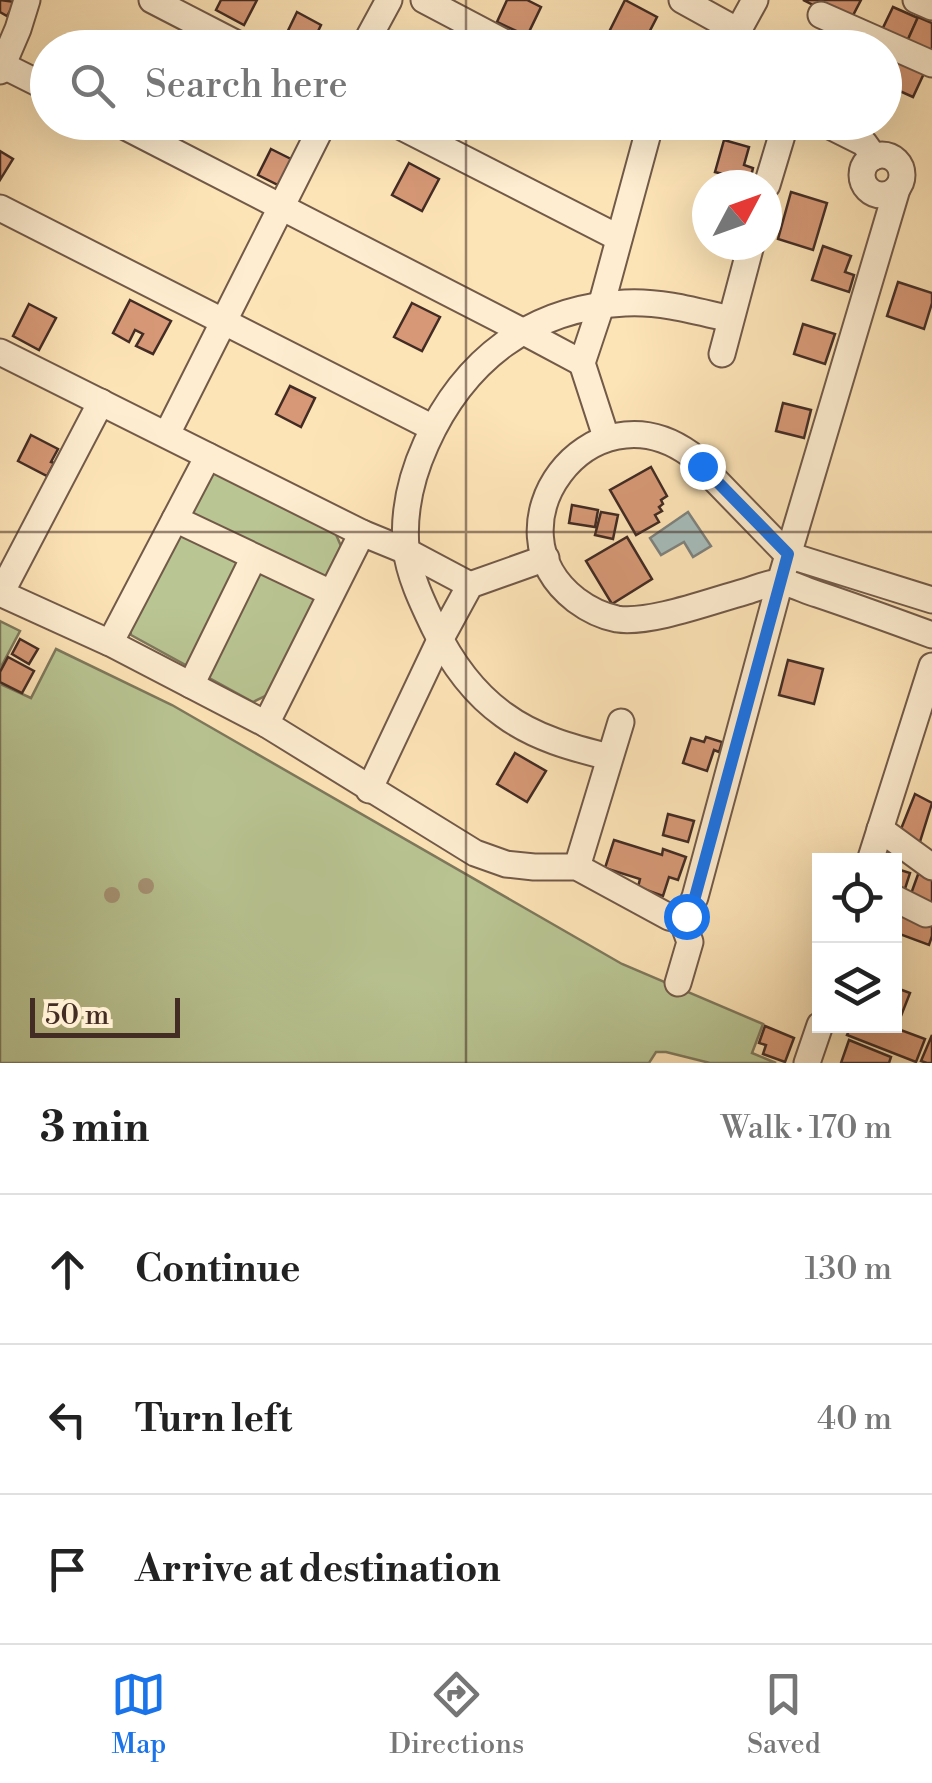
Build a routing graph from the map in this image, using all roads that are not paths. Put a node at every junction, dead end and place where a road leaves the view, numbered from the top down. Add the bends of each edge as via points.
1 (27, 0) edge
2 (152, 0) edge
3 (389, 0) edge
4 (424, 0) edge
5 (682, 0) edge
6 (754, 0) edge
7 (916, 0) edge
8 (932, 7) edge
9 (821, 15) dead end
10 (210, 30) edge
11 (373, 30) edge
12 (480, 30) edge
13 (721, 30) edge
14 (741, 30) edge
15 (855, 30) edge
16 (902, 51) edge
17 (932, 64) edge
18 (2, 68) edge
19 (30, 80) edge
20 (151, 140) edge
21 (315, 140) edge
22 (427, 140) edge
23 (646, 140) edge
24 (781, 140) edge
25 (858, 140) edge
26 (772, 170) edge
27 (280, 206) junction
28 (0, 208) edge
29 (619, 238) junction
30 (746, 260) edge
31 (601, 306) junction
32 (730, 319) junction
33 (224, 322) junction
34 (524, 332) junction
35 (0, 352) edge
36 (722, 354) dead end
37 (582, 364) junction
38 (101, 402) junction
39 (433, 428) junction
40 (167, 434) junction
41 (606, 438) junction
42 (208, 456) junction
43 (175, 519) junction
44 (362, 533) junction
45 (406, 551) junction
46 (788, 554) junction
47 (254, 556) junction
48 (546, 558) junction
49 (853, 575) junction
50 (780, 582) junction
51 (470, 585) junction
52 (0, 593) edge
53 (331, 593) junction
54 (932, 600) edge
55 (844, 603) junction
56 (932, 636) edge
57 (440, 640) junction
58 (110, 643) junction
59 (932, 666) edge
60 (191, 685) junction
61 (621, 722) dead end
62 (266, 724) junction
63 (610, 757) junction
64 (369, 790) junction
65 (880, 829) junction
66 (872, 853) edge
67 (577, 867) junction
68 (932, 868) edge
69 (902, 902) edge
70 (926, 914) dead end
71 (682, 920) junction
72 (678, 984) dead end
73 (817, 1033) edge
74 (808, 1063) edge

1 - 18 street
2 - 10 street
3 - 11 street
4 - 12 street
5 - 13 street
6 - 14 street
7 - 8 street
9 - 15 street
16 - 17 street
18 - 19 street
20 - 27 street
21 - 27 street
22 - 29 street
23 - 29 street
24 - 26 street
25 - 46 street via 874,158 863,172 869,190 886,195 897,189
27 - 33 street
27 - 34 street
28 - 33 street
29 - 31 street
30 - 32 street
31 - 32 street via 663,304
31 - 34 street
31 - 37 street
32 - 36 street
33 - 39 street
33 - 40 street
34 - 37 street
34 - 39 street via 470,373
35 - 38 street
37 - 41 street
38 - 40 street
38 - 52 street
39 - 45 street via 411,487
40 - 42 street
41 - 46 street via 640,434 678,446
41 - 48 street via 574,456 554,480 540,530
42 - 43 street
42 - 44 street
43 - 47 street
43 - 58 street
44 - 45 street
44 - 53 street
45 - 51 street
45 - 57 street
46 - 49 street
46 - 50 street
47 - 53 street
47 - 60 street
48 - 50 street via 577,600 617,619 648,618
48 - 51 street
49 - 54 street
49 - 55 street
50 - 55 street
50 - 71 street via 695,897
51 - 57 street
52 - 58 street
53 - 62 street
55 - 56 street
57 - 63 street via 462,674 505,716 560,744
57 - 64 street
58 - 60 street
59 - 65 street
60 - 62 street
61 - 63 street
62 - 64 street
63 - 67 street
64 - 67 street via 476,853 534,868
65 - 66 street
65 - 68 street
67 - 71 street
69 - 70 street
71 - 72 street via 690,942
73 - 74 street

